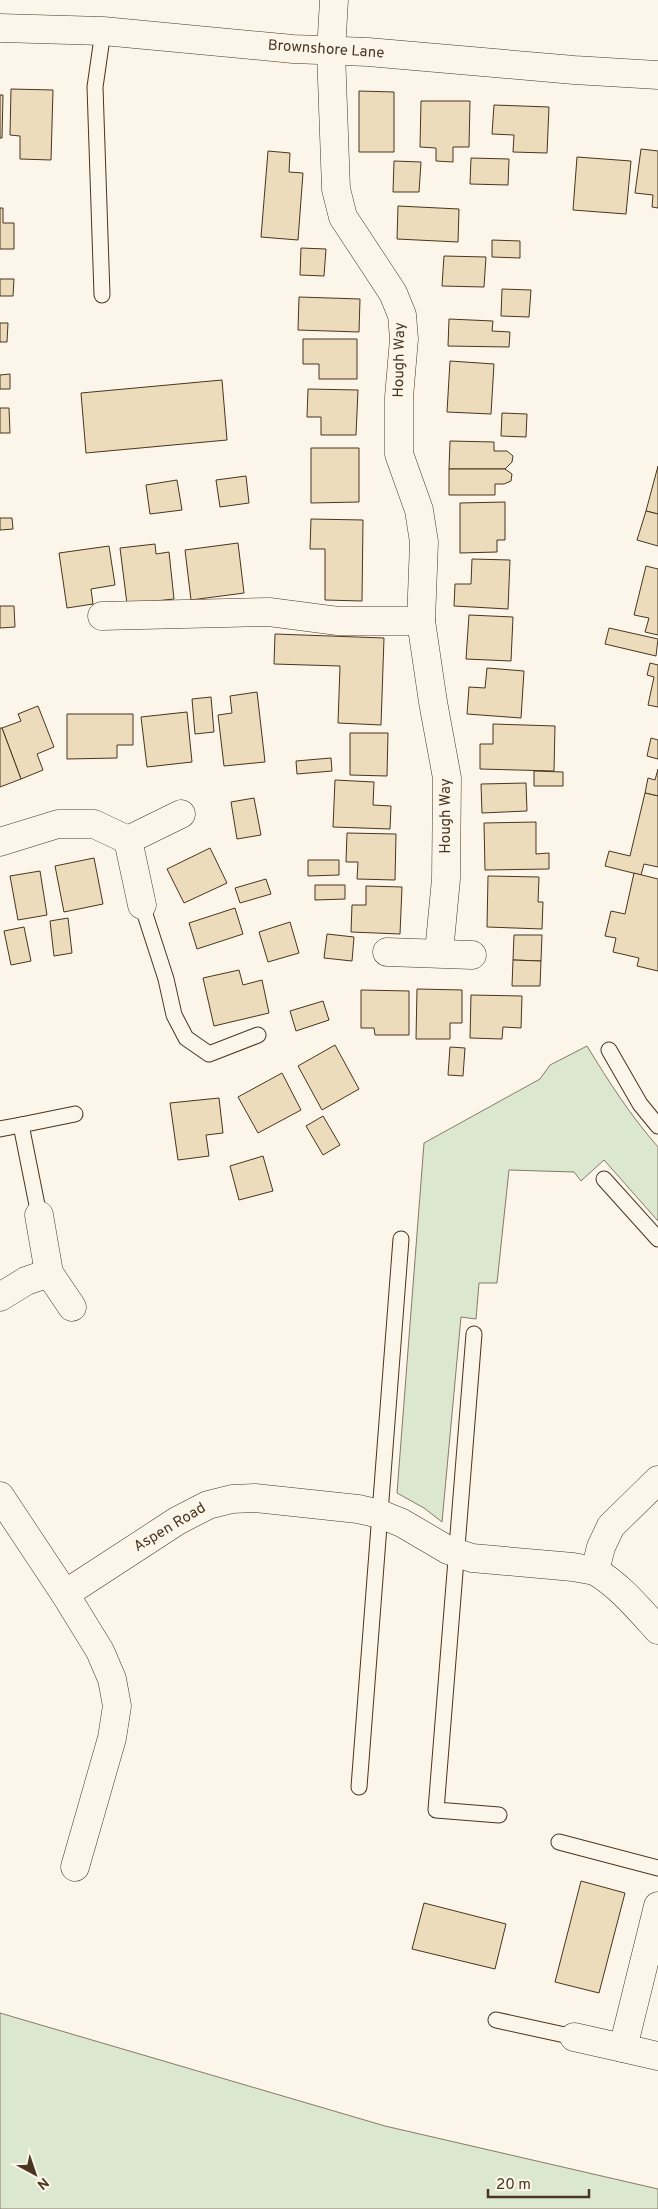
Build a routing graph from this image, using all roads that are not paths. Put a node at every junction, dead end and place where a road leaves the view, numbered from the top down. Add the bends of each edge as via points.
1 (334, 0) edge
2 (0, 28) edge
3 (103, 31) junction
4 (331, 52) junction
5 (656, 69) edge
6 (102, 295) dead end
7 (102, 616) dead end
8 (421, 621) junction
9 (180, 814) dead end
10 (128, 840) junction
11 (0, 842) edge
12 (142, 905) joint
13 (387, 952) dead end
14 (439, 952) junction
15 (472, 955) dead end
16 (258, 1035) dead end
17 (610, 1050) dead end
18 (74, 1114) dead end
19 (21, 1125) junction
20 (658, 1126) edge
21 (0, 1129) edge
22 (604, 1179) dead end
23 (39, 1215) joint
24 (401, 1239) dead end
25 (658, 1239) edge
26 (49, 1272) junction
27 (0, 1297) edge
28 (72, 1306) dead end
29 (474, 1334) dead end
30 (658, 1480) edge
31 (0, 1496) edge
32 (380, 1514) junction
33 (456, 1552) junction
34 (595, 1571) junction
35 (65, 1594) junction
36 (658, 1630) edge
37 (359, 1787) dead end
38 (499, 1814) dead end
39 (559, 1842) dead end
40 (75, 1867) dead end
41 (658, 1868) edge
42 (658, 1906) edge
43 (496, 2020) dead end
44 (574, 2037) joint
45 (623, 2048) junction
46 (658, 2056) edge

1 - 4 street, Hough Way
2 - 3 street, Brownshore Lane
3 - 4 street, Brownshore Lane
3 - 6 lane via 95,87
4 - 5 street, Brownshore Lane via 368,52 574,70
4 - 8 street, Hough Way via 336,190 344,217 392,293 402,316 399,454 418,510 424,542
7 - 8 street via 269,612 338,622
8 - 14 street, Hough Way via 447,778 446,879
9 - 10 street
10 - 11 street via 94,824 58,824
10 - 12 street
12 - 16 lane via 174,1015 186,1038 209,1054
13 - 14 street
14 - 15 street
17 - 20 lane via 640,1104
18 - 19 lane
19 - 21 lane
19 - 23 lane
22 - 25 lane
23 - 26 street
24 - 32 lane
26 - 27 street
26 - 28 street
29 - 33 lane
30 - 34 street via 611,1526
31 - 35 street
32 - 33 street, Aspen Road
32 - 35 street, Aspen Road via 255,1498 208,1505 177,1521
32 - 37 lane
33 - 34 street, Aspen Road via 472,1558
33 - 38 lane via 436,1810
34 - 36 street, Aspen Road via 628,1597
35 - 40 street via 100,1651 112,1679 116,1706 112,1738
39 - 41 lane
42 - 45 street
43 - 44 lane
44 - 45 street
45 - 46 street

